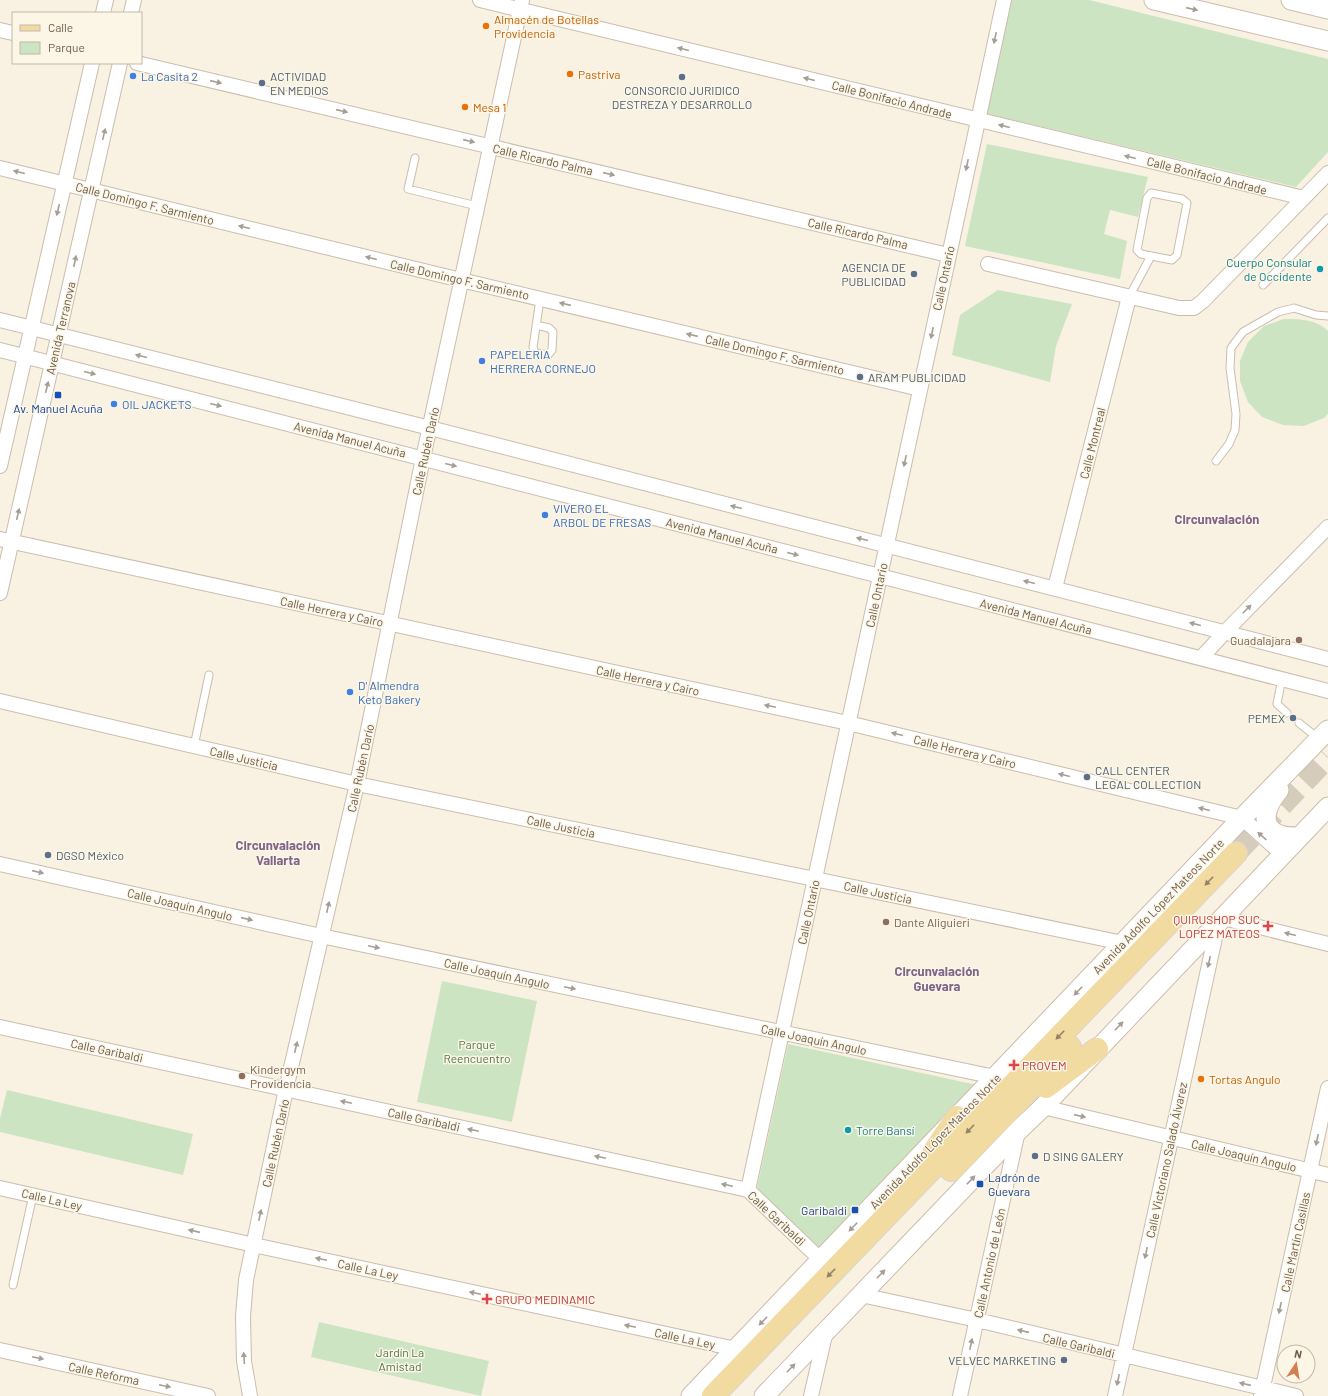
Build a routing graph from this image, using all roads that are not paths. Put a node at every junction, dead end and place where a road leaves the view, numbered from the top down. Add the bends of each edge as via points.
1 (106, 0) edge
2 (134, 0) edge
3 (480, 0) edge
4 (1004, 0) edge
5 (1154, 0) edge
6 (1291, 0) edge
7 (520, 5) edge
8 (1328, 9) edge
9 (103, 12) edge
10 (131, 12) edge
11 (0, 30) edge
12 (12, 33) edge
13 (1328, 41) edge
14 (92, 64) edge
15 (120, 64) edge
16 (141, 64) edge
17 (977, 120) junction
18 (490, 146) junction
19 (415, 158) dead end
20 (0, 168) edge
21 (1328, 174) edge
22 (64, 184) junction
23 (91, 190) junction
24 (1304, 198) junction
25 (477, 206) junction
26 (1328, 218) edge
27 (948, 255) junction
28 (1151, 256) junction
29 (988, 264) dead end
30 (461, 280) junction
31 (1263, 285) dead end
32 (1129, 297) junction
33 (540, 299) junction
34 (1328, 316) edge
35 (0, 320) edge
36 (536, 325) dead end
37 (31, 328) junction
38 (59, 336) junction
39 (0, 350) edge
40 (25, 356) junction
41 (52, 364) junction
42 (920, 389) junction
43 (430, 428) junction
44 (423, 458) junction
45 (1216, 461) dead end
46 (0, 466) edge
47 (1328, 527) edge
48 (6, 540) edge
49 (887, 545) junction
50 (880, 576) junction
51 (1055, 588) junction
52 (0, 593) edge
53 (390, 624) junction
54 (1225, 632) junction
55 (1201, 658) junction
56 (1328, 659) edge
57 (209, 674) dead end
58 (1282, 678) junction
59 (1328, 691) edge
60 (0, 701) edge
61 (1287, 713) dead end
62 (848, 723) junction
63 (1299, 723) dead end
64 (1324, 735) edge
65 (194, 746) junction
66 (1290, 770) junction
67 (357, 784) junction
68 (1328, 807) edge
69 (1242, 818) junction
70 (1299, 837) junction
71 (1282, 854) junction
72 (0, 864) edge
73 (815, 879) junction
74 (1220, 921) junction
75 (321, 936) junction
76 (1123, 943) junction
77 (1328, 944) edge
78 (0, 1027) edge
79 (782, 1032) junction
80 (1097, 1049) junction
81 (995, 1077) junction
82 (1328, 1088) edge
83 (286, 1089) junction
84 (1042, 1107) junction
85 (957, 1117) junction
86 (997, 1123) junction
87 (1018, 1131) junction
88 (1171, 1138) junction
89 (1310, 1171) junction
90 (1328, 1176) edge
91 (0, 1188) edge
92 (748, 1190) junction
93 (33, 1195) junction
94 (900, 1202) junction
95 (254, 1245) junction
96 (821, 1260) junction
97 (13, 1285) dead end
98 (861, 1295) junction
99 (977, 1320) junction
100 (826, 1331) junction
101 (736, 1349) junction
102 (0, 1350) edge
103 (1124, 1355) junction
104 (1262, 1392) edge
105 (208, 1396) edge
106 (250, 1396) edge
107 (691, 1396) edge
108 (713, 1396) edge
109 (731, 1396) edge
110 (764, 1396) edge
111 (811, 1396) edge
112 (960, 1396) edge
113 (1115, 1396) edge
114 (1296, 1396) edge

1 - 9 street
2 - 10 street
3 - 7 street, Calle Bonifacio Andrade
4 -> 17 street, Calle Ontario
5 -> 13 main road
6 - 8 main road
17 -> 7 street, Calle Bonifacio Andrade
7 - 18 street, Calle Rubén Darío
11 - 12 street
14 - 22 street
23 -> 15 street, Avenida Terranova
16 -> 18 street, Calle Ricardo Palma
24 -> 17 street, Calle Bonifacio Andrade
17 -> 27 street, Calle Ontario
18 - 25 street, Calle Rubén Darío
18 -> 27 street, Calle Ricardo Palma
19 - 25 lane via 408,189
22 -> 20 street, Calle Domingo F. Sarmiento
21 - 24 street
22 - 23 street, Calle Domingo F. Sarmiento
22 -> 37 street
30 -> 23 street, Calle Domingo F. Sarmiento
38 -> 23 street, Avenida Terranova
24 - 32 street via 1194,308 1179,308
25 - 30 street, Calle Rubén Darío
26 - 31 lane
27 -> 42 street, Calle Ontario
28 - 28 lane via 1169,260 1175,258 1187,207 1185,201 1154,193 1148,195 1136,247 1138,253
28 - 32 lane
29 - 32 street
30 - 33 street, Calle Domingo F. Sarmiento
30 - 43 street, Calle Rubén Darío
32 - 51 street, Calle Montreal
33 - 36 lane
42 -> 33 street, Calle Domingo F. Sarmiento
34 - 45 lane via 1294,308 1278,312 1243,332 1231,348 1235,430 1229,444
35 - 37 street
37 - 38 street
37 - 40 street
38 - 41 street, Avenida Terranova
43 -> 38 street
39 - 40 street, Avenida Manuel Acuña
40 - 41 street, Avenida Manuel Acuña
40 - 46 street
41 -> 44 street, Avenida Manuel Acuña
48 -> 41 street, Avenida Terranova
42 -> 49 street, Calle Ontario
43 - 44 street, Calle Rubén Darío
49 -> 43 street
44 -> 50 street, Avenida Manuel Acuña
44 - 53 street, Calle Rubén Darío
54 -> 47 street
48 - 52 street, Avenida Terranova
48 - 53 street, Calle Herrera y Cairo
49 - 50 street, Calle Ontario
51 -> 49 street
50 - 55 street, Avenida Manuel Acuña
50 - 62 street, Calle Ontario
54 -> 51 street
62 -> 53 street, Calle Herrera y Cairo
53 - 67 street, Calle Rubén Darío
54 - 55 street
54 - 56 street
55 - 58 street, Avenida Manuel Acuña
57 - 65 lane
58 - 59 street, Avenida Manuel Acuña
58 - 61 lane via 1277,704
60 - 65 street, Calle Justicia
69 -> 62 street, Calle Herrera y Cairo
62 - 73 street, Calle Ontario
63 - 64 lane
64 - 66 main road, Avenida Adolfo López Mateos Norte
65 - 67 street, Calle Justicia
66 - 69 main road, Avenida Adolfo López Mateos Norte
66 - 70 main road via 1285,782 1271,799 1266,819 1270,828 1278,834
67 - 73 street, Calle Justicia
75 -> 67 street, Calle Rubén Darío
68 - 70 main road
71 -> 69 street, Calle Herrera y Cairo
69 - 76 main road, Avenida Adolfo López Mateos Norte
70 - 71 main road
71 - 74 main road
72 -> 75 street, Calle Joaquín Angulo
73 - 76 street, Calle Justicia
73 - 79 street, Calle Ontario
77 -> 74 street
80 -> 74 main road
74 -> 88 street, Calle Victoriano Salado Álvarez
75 -> 79 street, Calle Joaquín Angulo
83 -> 75 street, Calle Rubén Darío
76 -> 81 main road, Avenida Adolfo López Mateos Norte
78 - 83 street, Calle Garibaldi
79 - 81 street, Calle Joaquín Angulo
79 - 92 street, Calle Ontario
80 - 84 main road
80 - 86 main road
81 - 85 main road, Avenida Adolfo López Mateos Norte
82 -> 89 street, Calle Martín Casillas
92 -> 83 street, Calle Garibaldi
95 -> 83 street, Calle Rubén Darío
84 - 87 main road
84 -> 88 street, Calle Joaquín Angulo
85 - 94 main road
85 -> 96 main road, Avenida Adolfo López Mateos Norte
86 -> 94 main road, Avenida Adolfo López Mateos Norte via 1240,858
86 - 109 main road, Avenida Adolfo López Mateos Norte
98 -> 87 main road
87 - 99 street, Calle Antonio de León
88 - 89 street, Calle Joaquín Angulo
88 -> 103 street, Calle Victoriano Salado Álvarez
89 - 90 street, Calle Joaquín Angulo
89 -> 104 street, Calle Martín Casillas
91 - 93 street, Calle La Ley
92 - 96 street, Calle Garibaldi
95 -> 93 street, Calle La Ley
93 - 97 lane
94 -> 108 main road, Avenida Adolfo López Mateos Norte
101 -> 95 street, Calle La Ley
106 -> 95 street, Calle Rubén Darío via 244,1361 242,1316 246,1280
96 -> 101 main road, Avenida Adolfo López Mateos Norte
98 - 99 street, Calle Garibaldi
98 - 100 main road
103 -> 99 street, Calle Garibaldi
112 -> 99 street, Calle Antonio de León
110 -> 100 main road
100 - 111 street
101 - 107 main road, Avenida Adolfo López Mateos Norte
102 -> 105 street, Calle Reforma
104 -> 103 street, Calle Garibaldi
103 -> 113 street, Calle Victoriano Salado Álvarez
104 - 114 street, Calle Garibaldi

